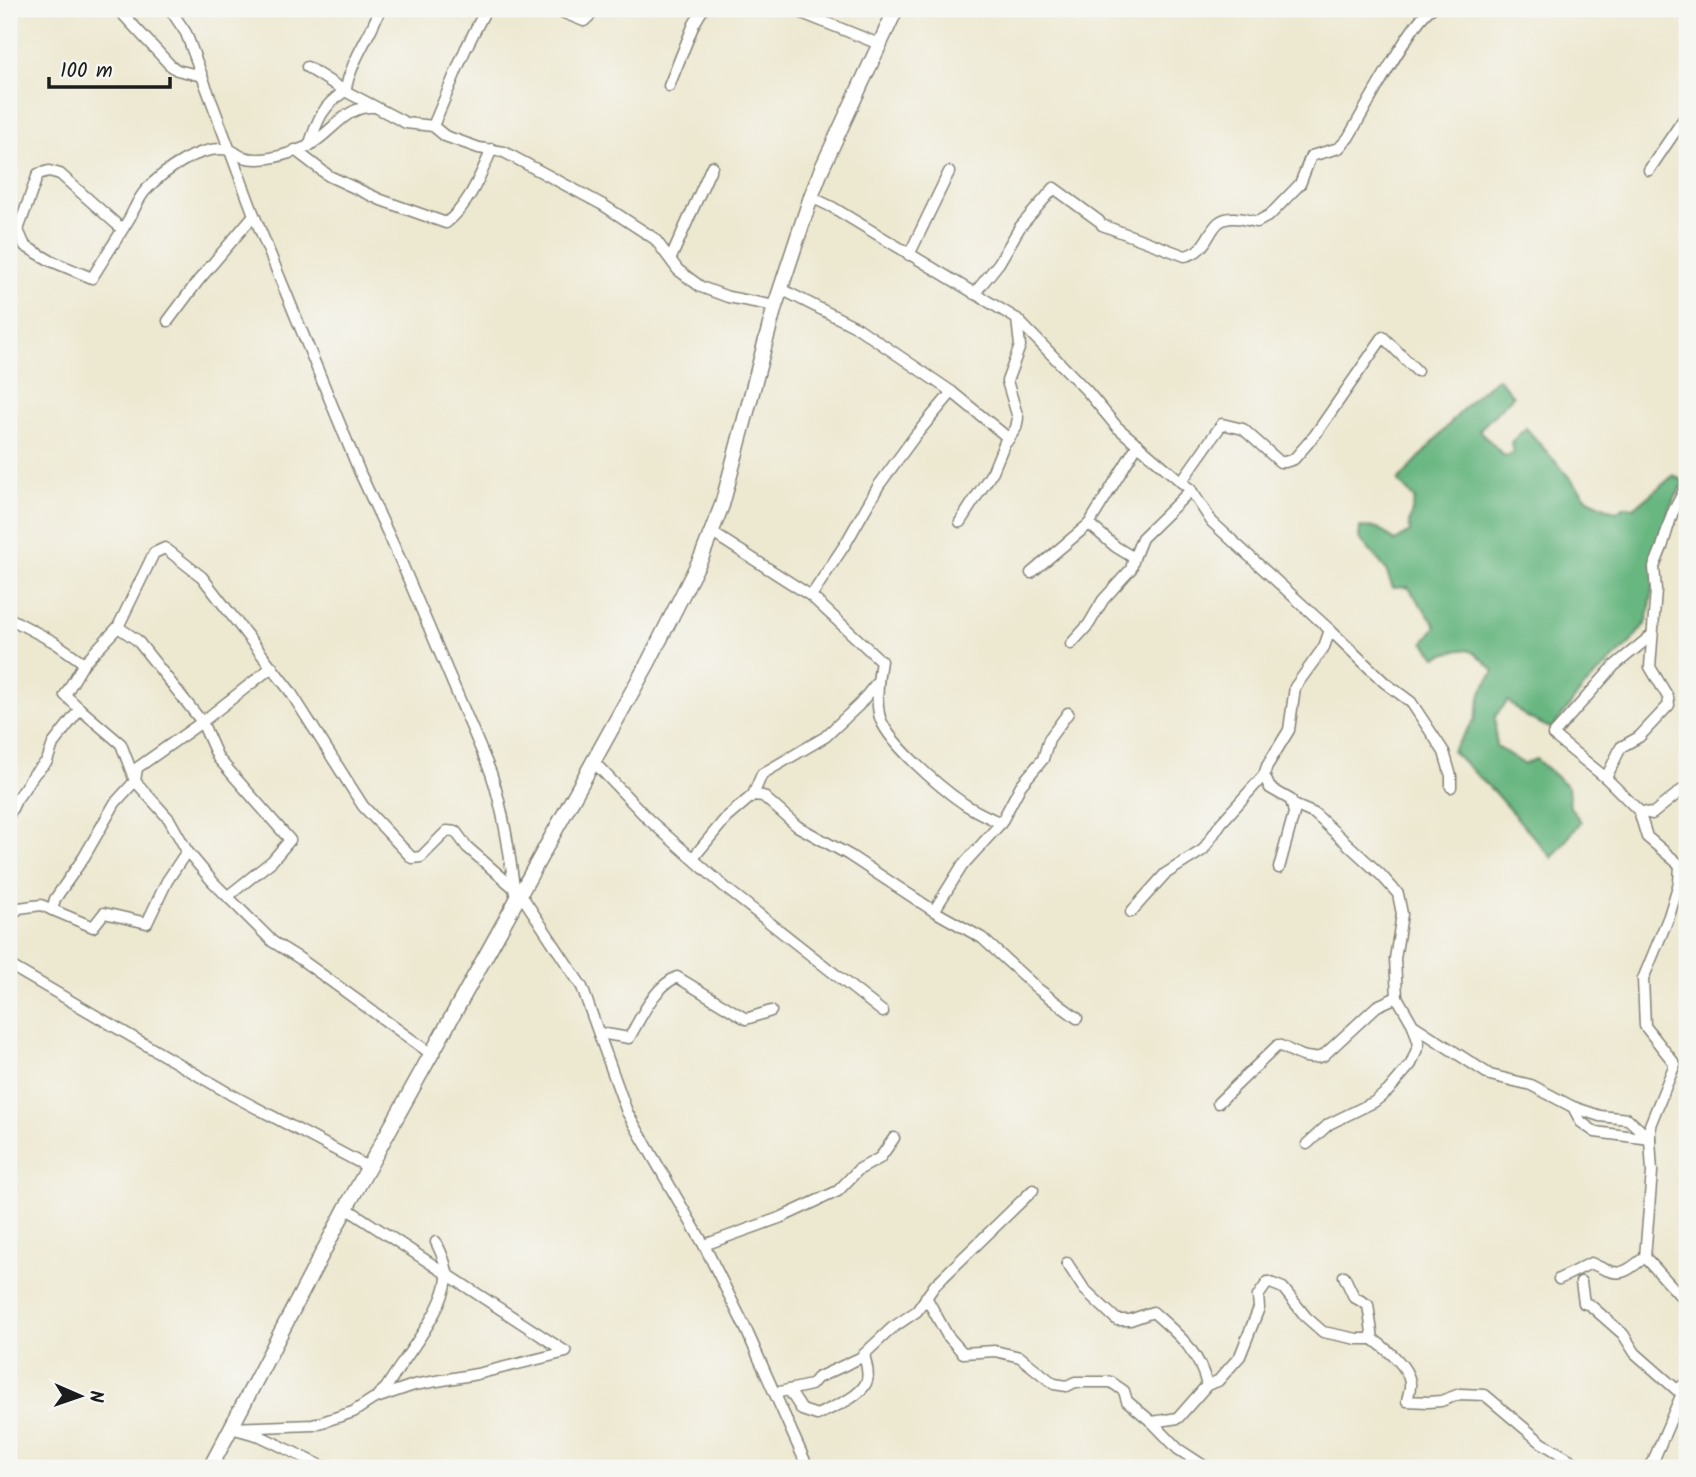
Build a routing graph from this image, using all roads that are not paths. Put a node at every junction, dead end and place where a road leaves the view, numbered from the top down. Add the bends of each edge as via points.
1 (118, 9) edge
2 (170, 9) edge
3 (380, 9) edge
4 (490, 9) edge
5 (554, 9) edge
6 (597, 9) edge
7 (703, 9) edge
8 (792, 9) edge
9 (896, 9) edge
10 (1431, 9) edge
11 (879, 44) junction
12 (307, 67) dead end
13 (202, 76) junction
14 (669, 86) dead end
15 (345, 91) junction
16 (373, 107) junction
17 (1687, 114) edge
18 (433, 126) junction
19 (309, 146) junction
20 (230, 149) junction
21 (492, 149) junction
22 (295, 150) junction
23 (712, 166) dead end
24 (1649, 170) dead end
25 (950, 172) dead end
26 (811, 197) junction
27 (254, 215) junction
28 (13, 227) edge
29 (122, 229) junction
30 (909, 255) junction
31 (671, 258) junction
32 (780, 289) junction
33 (974, 294) junction
34 (775, 306) junction
35 (1017, 319) junction
36 (168, 321) dead end
37 (1417, 371) dead end
38 (952, 392) junction
39 (1008, 440) junction
40 (1138, 444) junction
41 (1181, 482) junction
42 (1687, 485) edge
43 (1191, 490) junction
44 (960, 522) dead end
45 (1089, 524) junction
46 (711, 532) junction
47 (1134, 558) junction
48 (1031, 573) dead end
49 (811, 596) junction
50 (9, 618) edge
51 (118, 627) junction
52 (1330, 630) junction
53 (1652, 635) junction
54 (1071, 644) dead end
55 (84, 663) junction
56 (272, 667) junction
57 (878, 681) junction
58 (80, 709) junction
59 (1068, 713) dead end
60 (202, 722) junction
61 (593, 761) junction
62 (1264, 775) junction
63 (1606, 778) junction
64 (135, 781) junction
65 (1451, 787) dead end
66 (1687, 792) edge
67 (753, 795) junction
68 (1294, 805) junction
69 (1639, 811) junction
70 (9, 815) edge
71 (1001, 823) junction
72 (187, 850) junction
73 (693, 858) junction
74 (1279, 868) dead end
75 (517, 894) junction
76 (228, 896) junction
77 (52, 910) junction
78 (934, 911) junction
79 (1131, 912) dead end
80 (9, 919) edge
81 (9, 965) edge
82 (1397, 997) junction
83 (771, 1011) dead end
84 (883, 1012) dead end
85 (1077, 1018) dead end
86 (1413, 1025) junction
87 (600, 1033) junction
88 (430, 1054) junction
89 (1218, 1103) dead end
90 (1573, 1107) junction
91 (894, 1138) dead end
92 (1650, 1139) junction
93 (1307, 1144) dead end
94 (369, 1167) junction
95 (1033, 1191) dead end
96 (346, 1208) junction
97 (436, 1242) dead end
98 (704, 1245) junction
99 (1645, 1257) junction
100 (1067, 1263) dead end
101 (448, 1275) junction
102 (1344, 1276) dead end
103 (1559, 1279) dead end
104 (1581, 1283) dead end
105 (926, 1297) junction
106 (1687, 1303) edge
107 (1373, 1339) junction
108 (864, 1355) junction
109 (1207, 1385) junction
110 (789, 1390) junction
111 (775, 1393) junction
112 (373, 1399) junction
113 (1152, 1422) junction
114 (231, 1427) junction
115 (211, 1468) edge
116 (326, 1468) edge
117 (808, 1468) edge
118 (1208, 1468) edge
119 (1584, 1468) edge
120 (1647, 1468) edge

1 - 13 street via 170,65
2 - 13 street via 186,33
3 - 15 street via 349,70
4 - 18 street via 466,48
5 - 6 street via 584,21
7 - 14 street
8 - 11 street
9 - 11 main road
10 - 33 street via 1406,40 1348,138 1339,148 1311,156 1300,184 1270,215 1257,222 1221,220 1200,250 1185,256 1101,223 1054,188
11 - 26 main road
12 - 15 street
13 - 20 street
15 - 16 street
15 - 19 street via 330,100
16 - 18 street via 406,123
16 - 19 street via 353,109
17 - 24 street
18 - 21 street via 444,136
19 - 22 street
20 - 22 street via 255,159
20 - 27 street
20 - 29 street via 194,154 163,175 144,192
21 - 22 street via 470,194 446,223 329,176
21 - 31 street via 603,205 656,239
23 - 31 street
25 - 30 street
26 - 30 street
26 - 32 main road
27 - 36 street
27 - 75 street via 491,773
28 - 29 street via 25,246 92,278
28 - 29 street via 38,174 50,171 61,174
30 - 33 street
31 - 34 street via 678,270 701,287
32 - 34 main road
32 - 38 street via 858,328
33 - 35 street
34 - 46 main road
35 - 39 street via 1020,346 1007,381 1018,418
35 - 40 street
37 - 41 street via 1384,337 1294,459 1280,462 1243,429 1222,424
38 - 39 street
38 - 49 street via 879,485
39 - 44 street
40 - 41 street
40 - 45 street
41 - 43 street
42 - 53 street via 1654,567
43 - 47 street via 1142,538
43 - 52 street via 1212,522
45 - 47 street
45 - 48 street
46 - 49 street
46 - 61 main road via 678,605
47 - 54 street via 1131,569
49 - 57 street via 881,661
50 - 55 street
51 - 55 street
51 - 56 street via 154,554 165,548 202,577
51 - 60 street via 137,640
52 - 62 street via 1324,647 1295,687 1289,730
52 - 65 street via 1411,702 1444,752
53 - 63 street via 1650,667 1670,705 1639,737 1621,747
53 - 63 street via 1614,666 1553,735
55 - 58 street via 65,695
56 - 60 street
56 - 75 street via 363,806 412,858 421,857 447,831 456,832
57 - 67 street via 825,737 762,774
57 - 71 street via 879,716 922,772 964,804
58 - 64 street via 121,744
58 - 70 street
59 - 71 street
60 - 64 street via 137,768
60 - 76 street via 218,758 289,840 272,861
61 - 73 street
61 - 75 main road
62 - 68 street via 1270,788
62 - 79 street via 1203,850 1165,874
63 - 69 street
64 - 72 street via 169,819
64 - 77 street via 115,803
66 - 69 street via 1682,790 1653,814
67 - 73 street via 726,818
67 - 78 street via 763,796 797,826
68 - 74 street
68 - 82 street via 1315,814 1398,894 1402,914 1395,959
69 - 92 street via 1647,837 1680,865 1669,916 1643,979 1645,1027 1675,1064 1650,1125
71 - 78 street via 962,866
72 - 76 street
72 - 77 street via 147,923 104,914 93,927
73 - 84 street
75 - 87 street via 582,987
75 - 88 main road
76 - 88 street via 273,942
77 - 80 street via 41,905 19,908
78 - 85 street via 982,937
81 - 94 street via 230,1094
82 - 86 street
82 - 89 street via 1377,1006 1323,1056 1306,1059 1278,1045
83 - 87 street via 746,1018 677,977 646,1007 629,1038
86 - 90 street via 1490,1075 1531,1085
86 - 93 street via 1419,1044 1388,1091 1329,1124
87 - 98 street via 627,1112
88 - 94 main road
90 - 92 street via 1628,1119
90 - 92 street via 1581,1122 1595,1132
91 - 98 street via 880,1157 858,1170 838,1191
92 - 99 street
94 - 96 main road
95 - 105 street
96 - 101 street
96 - 114 main road
97 - 101 street
98 - 111 street
99 - 103 street via 1627,1272 1617,1274 1591,1263
99 - 106 street
100 - 109 street via 1084,1289 1117,1320 1153,1312 1182,1337 1201,1364
101 - 112 street via 432,1317 386,1388
101 - 112 street via 566,1352 414,1385
102 - 107 street via 1354,1297 1368,1306
104 - 120 street via 1584,1303 1623,1335 1649,1367 1677,1390 1687,1382
105 - 108 street via 917,1311
105 - 113 street via 963,1353 995,1351 1020,1357 1054,1384 1111,1382
107 - 109 street via 1323,1332 1283,1288 1268,1282 1258,1296 1259,1308 1240,1356 1218,1381
107 - 119 street via 1389,1350 1406,1372 1410,1384 1407,1401 1485,1395 1542,1443
108 - 110 street via 811,1385
108 - 110 street via 866,1383 856,1394 817,1415 802,1410
109 - 113 street via 1178,1418
110 - 111 street
111 - 117 street
112 - 114 street via 353,1412 313,1425
113 - 118 street via 1178,1449
114 - 115 main road
114 - 116 street

